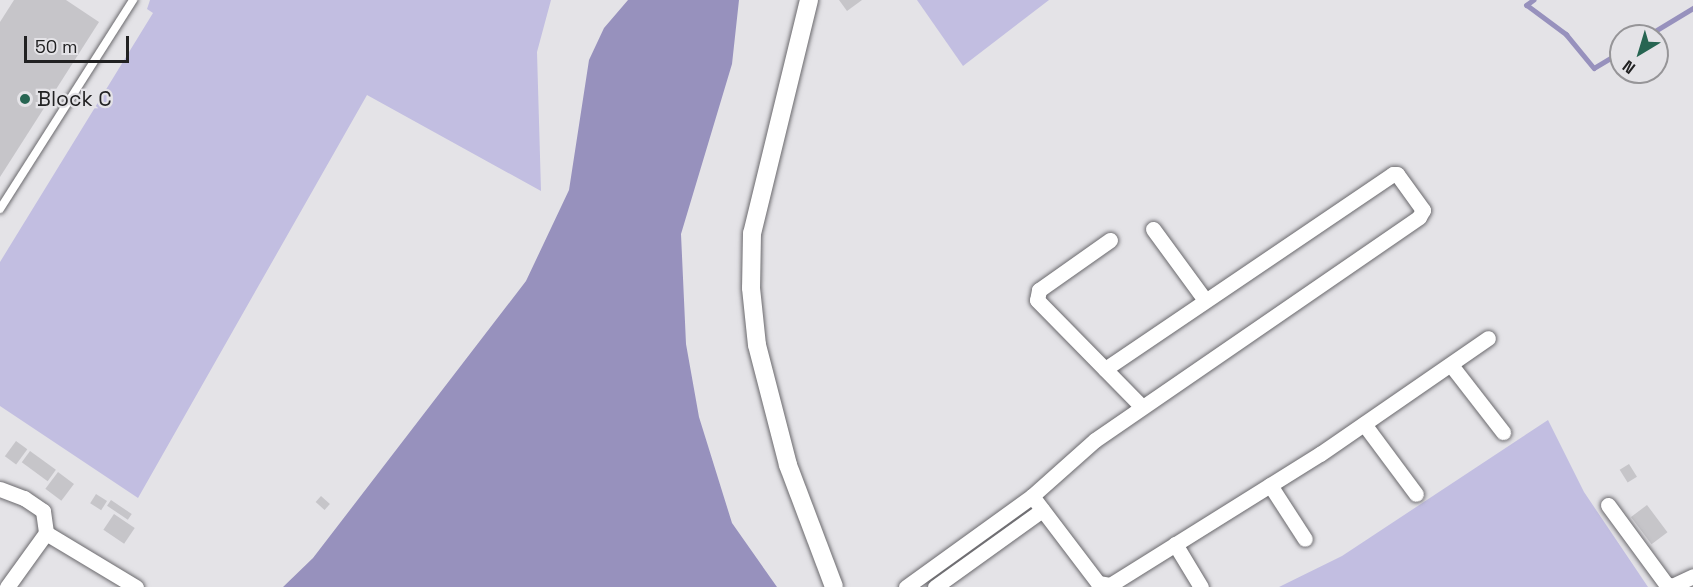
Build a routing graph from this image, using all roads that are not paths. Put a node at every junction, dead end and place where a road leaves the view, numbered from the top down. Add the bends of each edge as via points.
1 (133, 0) edge
2 (809, 0) edge
3 (0, 209) edge
4 (1153, 228) dead end
5 (1110, 240) dead end
6 (1205, 300) junction
7 (1488, 338) dead end
8 (1451, 365) junction
9 (1105, 369) junction
10 (1142, 407) junction
11 (1364, 424) junction
12 (1503, 432) dead end
13 (1270, 485) junction
14 (0, 489) edge
15 (1416, 494) dead end
16 (1032, 496) junction
17 (1608, 505) dead end
18 (1042, 510) junction
19 (46, 533) junction
20 (1305, 539) dead end
21 (1175, 544) junction
22 (1693, 576) edge
23 (7, 587) edge
24 (135, 587) edge
25 (834, 587) edge
26 (906, 587) edge
27 (935, 587) edge
28 (1201, 587) edge

1 - 3 lane
2 - 25 street via 752,233 751,288 757,345 788,465
4 - 6 street
5 - 9 street via 1036,295
6 - 9 street
6 - 10 street via 1393,174 1397,174 1423,210 1419,217
7 - 8 street
8 - 11 street
8 - 12 street
9 - 10 street
10 - 16 street via 1095,440
11 - 13 street
11 - 15 street
13 - 20 street
13 - 21 street
14 - 19 street via 43,511
16 - 18 street
16 - 26 street
17 - 22 street via 1666,584 1672,586
18 - 21 street via 1098,583 1104,585 1110,585
18 - 27 street
19 - 23 street
19 - 24 street
21 - 28 street

